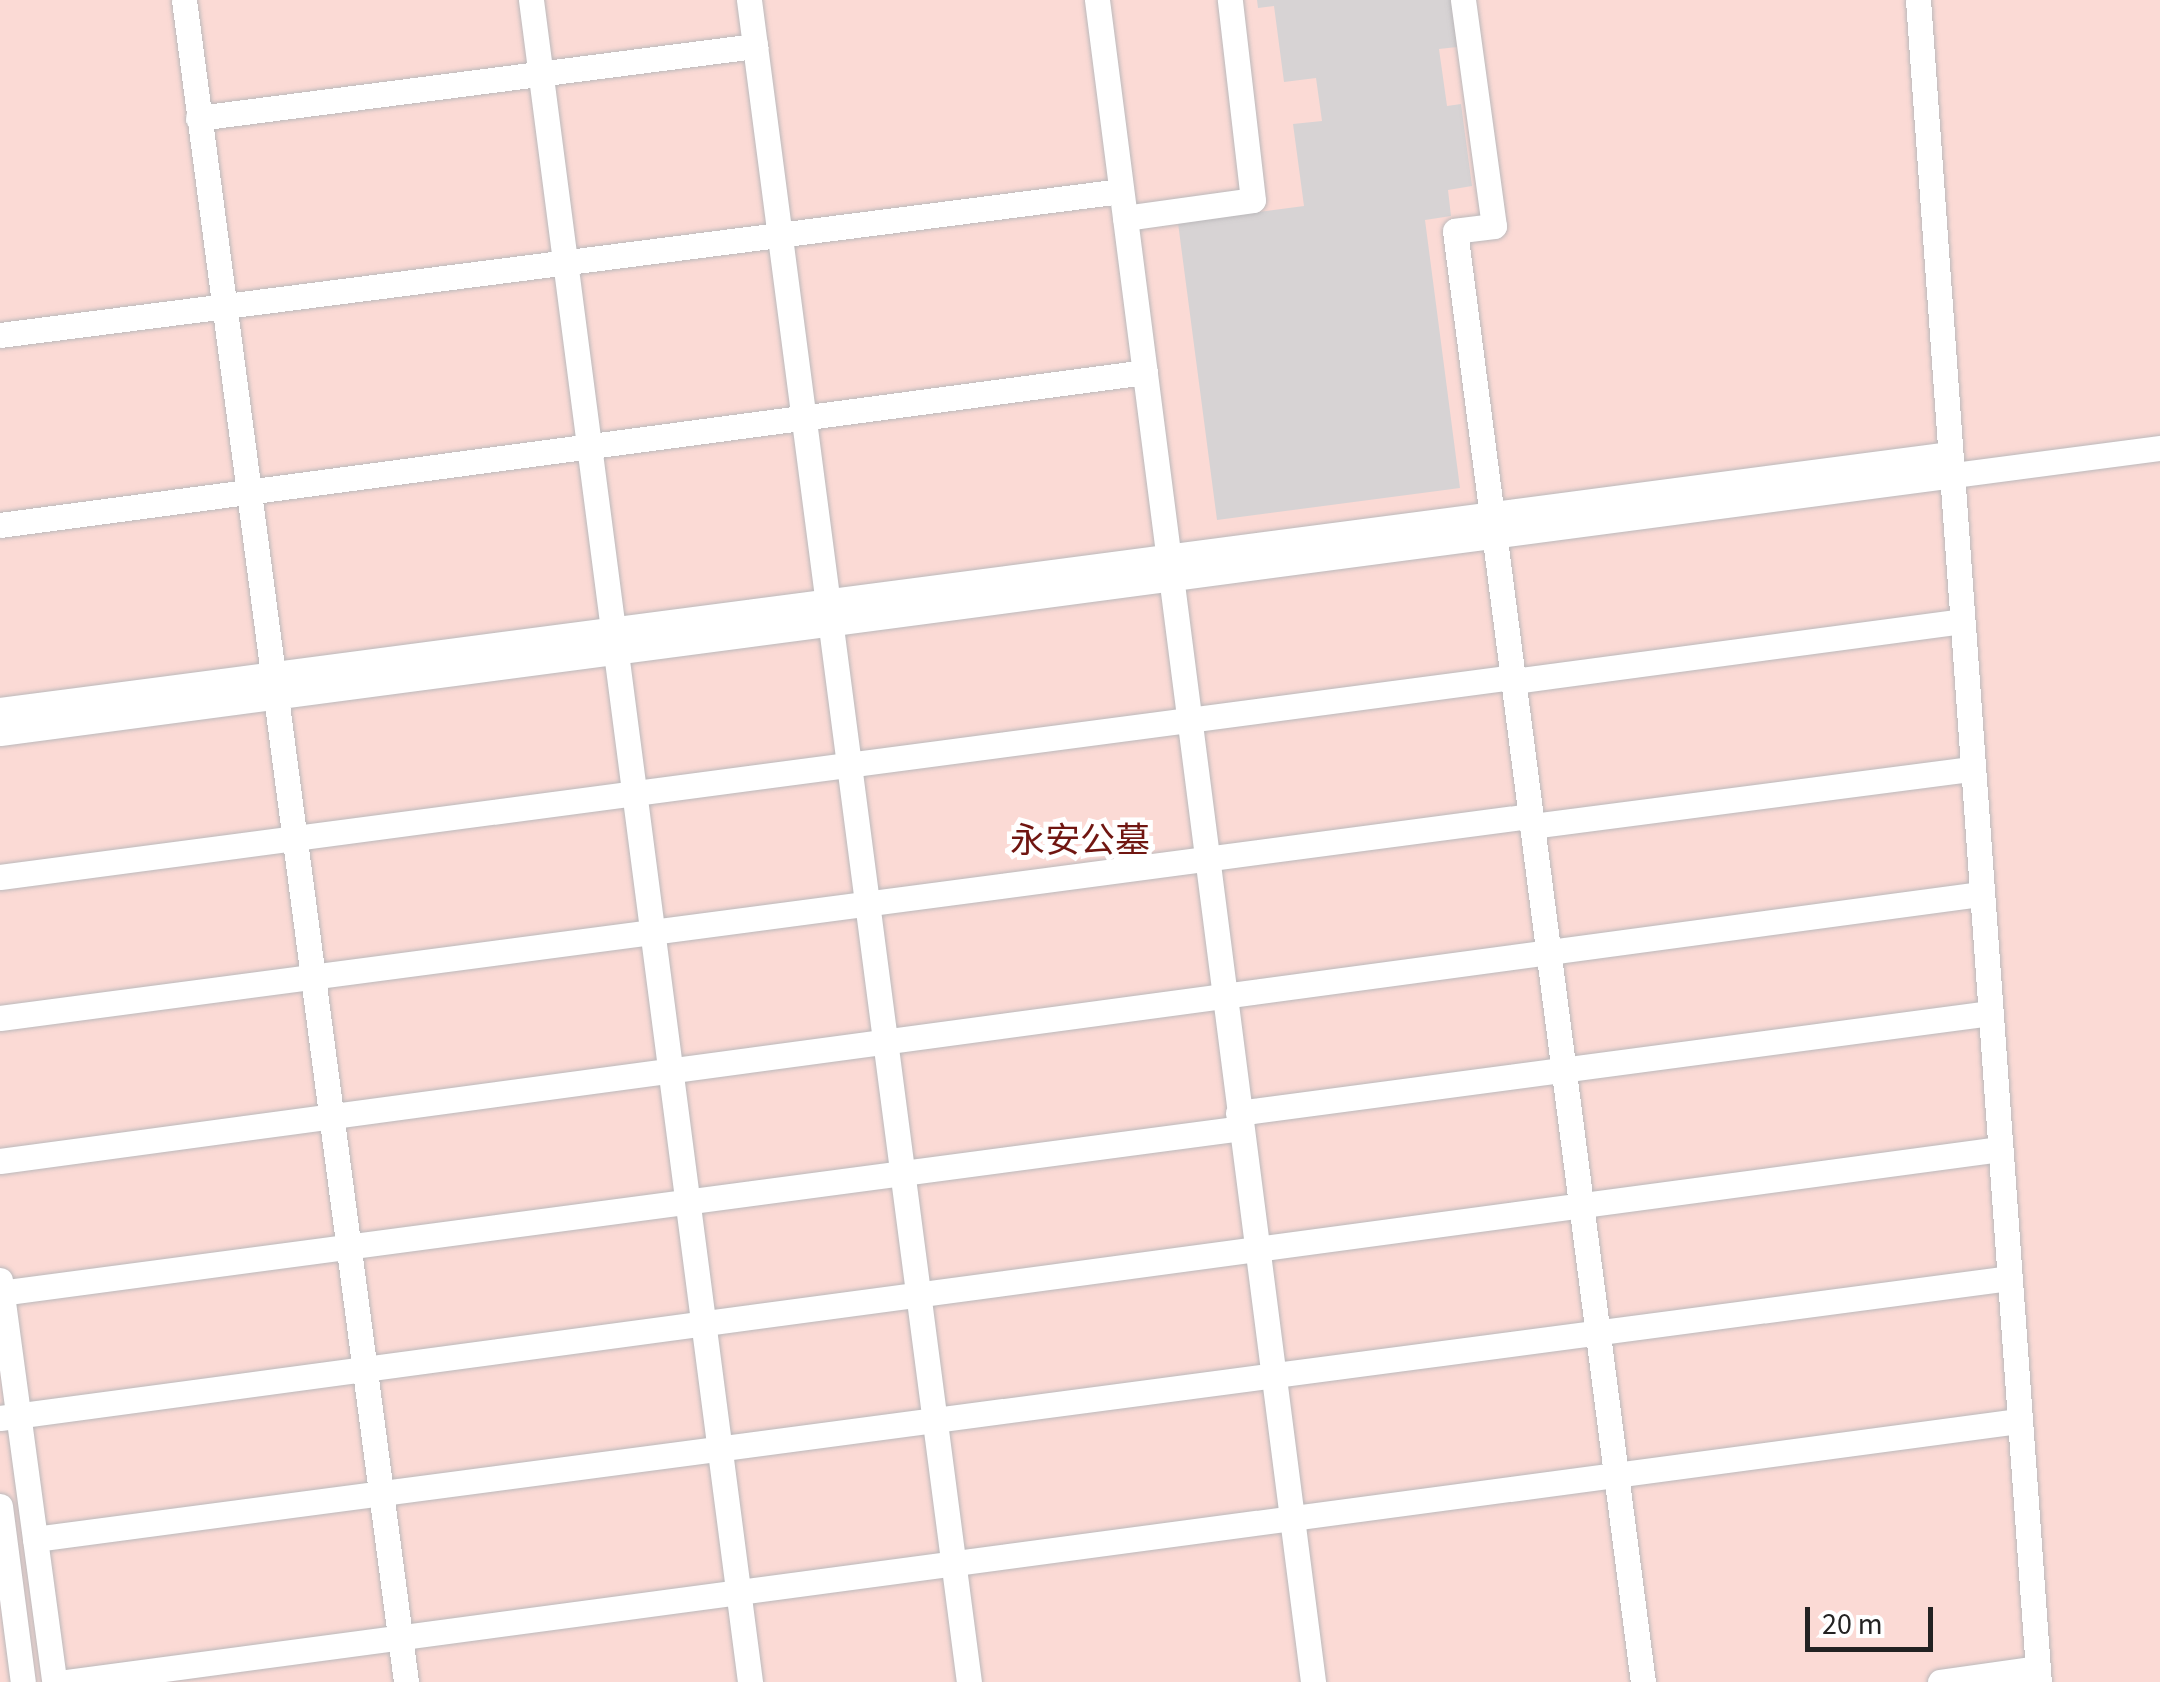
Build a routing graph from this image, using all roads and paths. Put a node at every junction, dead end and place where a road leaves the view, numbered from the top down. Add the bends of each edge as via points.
1 (184, 0) edge
2 (530, 0) edge
3 (749, 0) edge
4 (1097, 0) edge
5 (1230, 0) edge
6 (1463, 0) edge
7 (1918, 0) edge
8 (756, 46) junction
9 (540, 74) junction
10 (198, 118) junction
11 (1121, 192) junction
12 (1125, 218) junction
13 (780, 235) junction
14 (565, 262) junction
15 (223, 306) junction
16 (0, 335) edge
17 (1144, 372) junction
18 (804, 418) junction
19 (588, 446) junction
20 (2160, 448) edge
21 (1951, 464) junction
22 (248, 492) junction
23 (0, 524) edge
24 (1494, 524) junction
25 (1169, 567) junction
26 (829, 611) junction
27 (1961, 615) junction
28 (614, 640) junction
29 (1513, 676) junction
30 (273, 685) junction
31 (0, 710) edge
32 (1188, 720) junction
33 (0, 733) edge
34 (850, 764) junction
35 (1972, 768) junction
36 (634, 794) junction
37 (1532, 821) junction
38 (294, 838) junction
39 (1206, 859) junction
40 (0, 877) edge
41 (1982, 894) junction
42 (868, 904) junction
43 (652, 932) junction
44 (1549, 953) junction
45 (312, 977) junction
46 (1224, 997) junction
47 (1990, 1013) junction
48 (0, 1018) edge
49 (886, 1042) junction
50 (1564, 1070) junction
51 (670, 1072) junction
52 (330, 1117) junction
53 (1240, 1121) junction
54 (2000, 1149) junction
55 (0, 1162) edge
56 (903, 1173) junction
57 (687, 1202) junction
58 (1581, 1206) junction
59 (348, 1246) junction
60 (1256, 1250) junction
61 (2009, 1278) junction
62 (0, 1288) edge
63 (918, 1295) junction
64 (703, 1324) junction
65 (1598, 1332) junction
66 (363, 1369) junction
67 (1272, 1376) junction
68 (9, 1417) edge
69 (935, 1420) junction
70 (2020, 1421) junction
71 (720, 1448) junction
72 (1616, 1473) junction
73 (380, 1494) junction
74 (0, 1506) edge
75 (1289, 1518) junction
76 (35, 1539) junction
77 (954, 1561) junction
78 (738, 1590) junction
79 (47, 1630) junction
80 (400, 1635) junction
81 (8, 1636) edge
82 (2038, 1675) edge
83 (23, 1682) edge
84 (54, 1682) edge
85 (67, 1682) edge
86 (406, 1682) edge
87 (750, 1682) edge
88 (969, 1682) edge
89 (1313, 1682) edge
90 (1642, 1682) edge
91 (1940, 1682) edge

1 - 10 lane
2 - 9 lane
3 - 8 lane
4 - 11 lane
5 - 12 lane via 1253,200
6 - 24 lane via 1494,226 1455,231
7 - 21 lane
8 - 9 lane
8 - 13 lane
9 - 10 lane
9 - 14 lane
10 - 15 lane
11 - 12 lane
11 - 13 lane
12 - 17 lane
13 - 14 lane
13 - 18 lane
14 - 15 lane
14 - 19 lane
15 - 16 lane
15 - 22 lane
17 - 18 lane
17 - 25 lane
18 - 19 lane
18 - 26 lane
19 - 22 lane
19 - 28 lane
20 - 21 lane
21 - 24 lane
21 - 27 lane
22 - 23 lane
22 - 30 lane
24 - 25 lane
24 - 29 lane
25 - 26 lane
25 - 32 lane
26 - 28 lane
26 - 34 lane
27 - 29 lane
27 - 35 lane
28 - 30 lane
28 - 36 lane
29 - 32 lane
29 - 37 lane
30 - 31 lane
30 - 33 lane
30 - 38 lane
32 - 34 lane
32 - 39 lane
34 - 36 lane
34 - 42 lane
35 - 37 lane
35 - 41 lane
36 - 38 lane
36 - 43 lane
37 - 39 lane
37 - 44 lane
38 - 40 lane
38 - 45 lane
39 - 42 lane
39 - 46 lane
41 - 44 lane
41 - 47 lane
42 - 43 lane
42 - 49 lane
43 - 45 lane
43 - 51 lane
44 - 46 lane
44 - 50 lane
45 - 48 lane
45 - 52 lane
46 - 49 lane
46 - 53 lane
47 - 50 lane
47 - 54 lane
49 - 51 lane
49 - 56 lane
50 - 53 lane
50 - 58 lane
51 - 52 lane
51 - 57 lane
52 - 55 lane
52 - 59 lane
53 - 56 lane
53 - 60 lane
54 - 58 lane
54 - 61 lane
56 - 57 lane
56 - 63 lane
57 - 59 lane
57 - 64 lane
58 - 60 lane
58 - 65 lane
59 - 62 lane
59 - 66 lane
60 - 63 lane
60 - 67 lane
61 - 65 lane
61 - 70 lane
62 - 68 lane
63 - 64 lane
63 - 69 lane
64 - 66 lane
64 - 71 lane
65 - 67 lane
65 - 72 lane
66 - 68 lane
66 - 73 lane
67 - 69 lane
67 - 75 lane
68 - 76 lane
69 - 71 lane
69 - 77 lane
70 - 72 lane
70 - 82 lane
71 - 73 lane
71 - 78 lane
72 - 75 lane
72 - 90 lane
73 - 76 lane
73 - 80 lane
74 - 81 lane
75 - 77 lane
75 - 89 lane
76 - 79 lane
77 - 78 lane
77 - 88 lane
78 - 80 lane
78 - 87 lane
79 - 81 lane
79 - 84 lane
80 - 85 lane
80 - 86 lane
81 - 83 lane
82 - 91 lane

